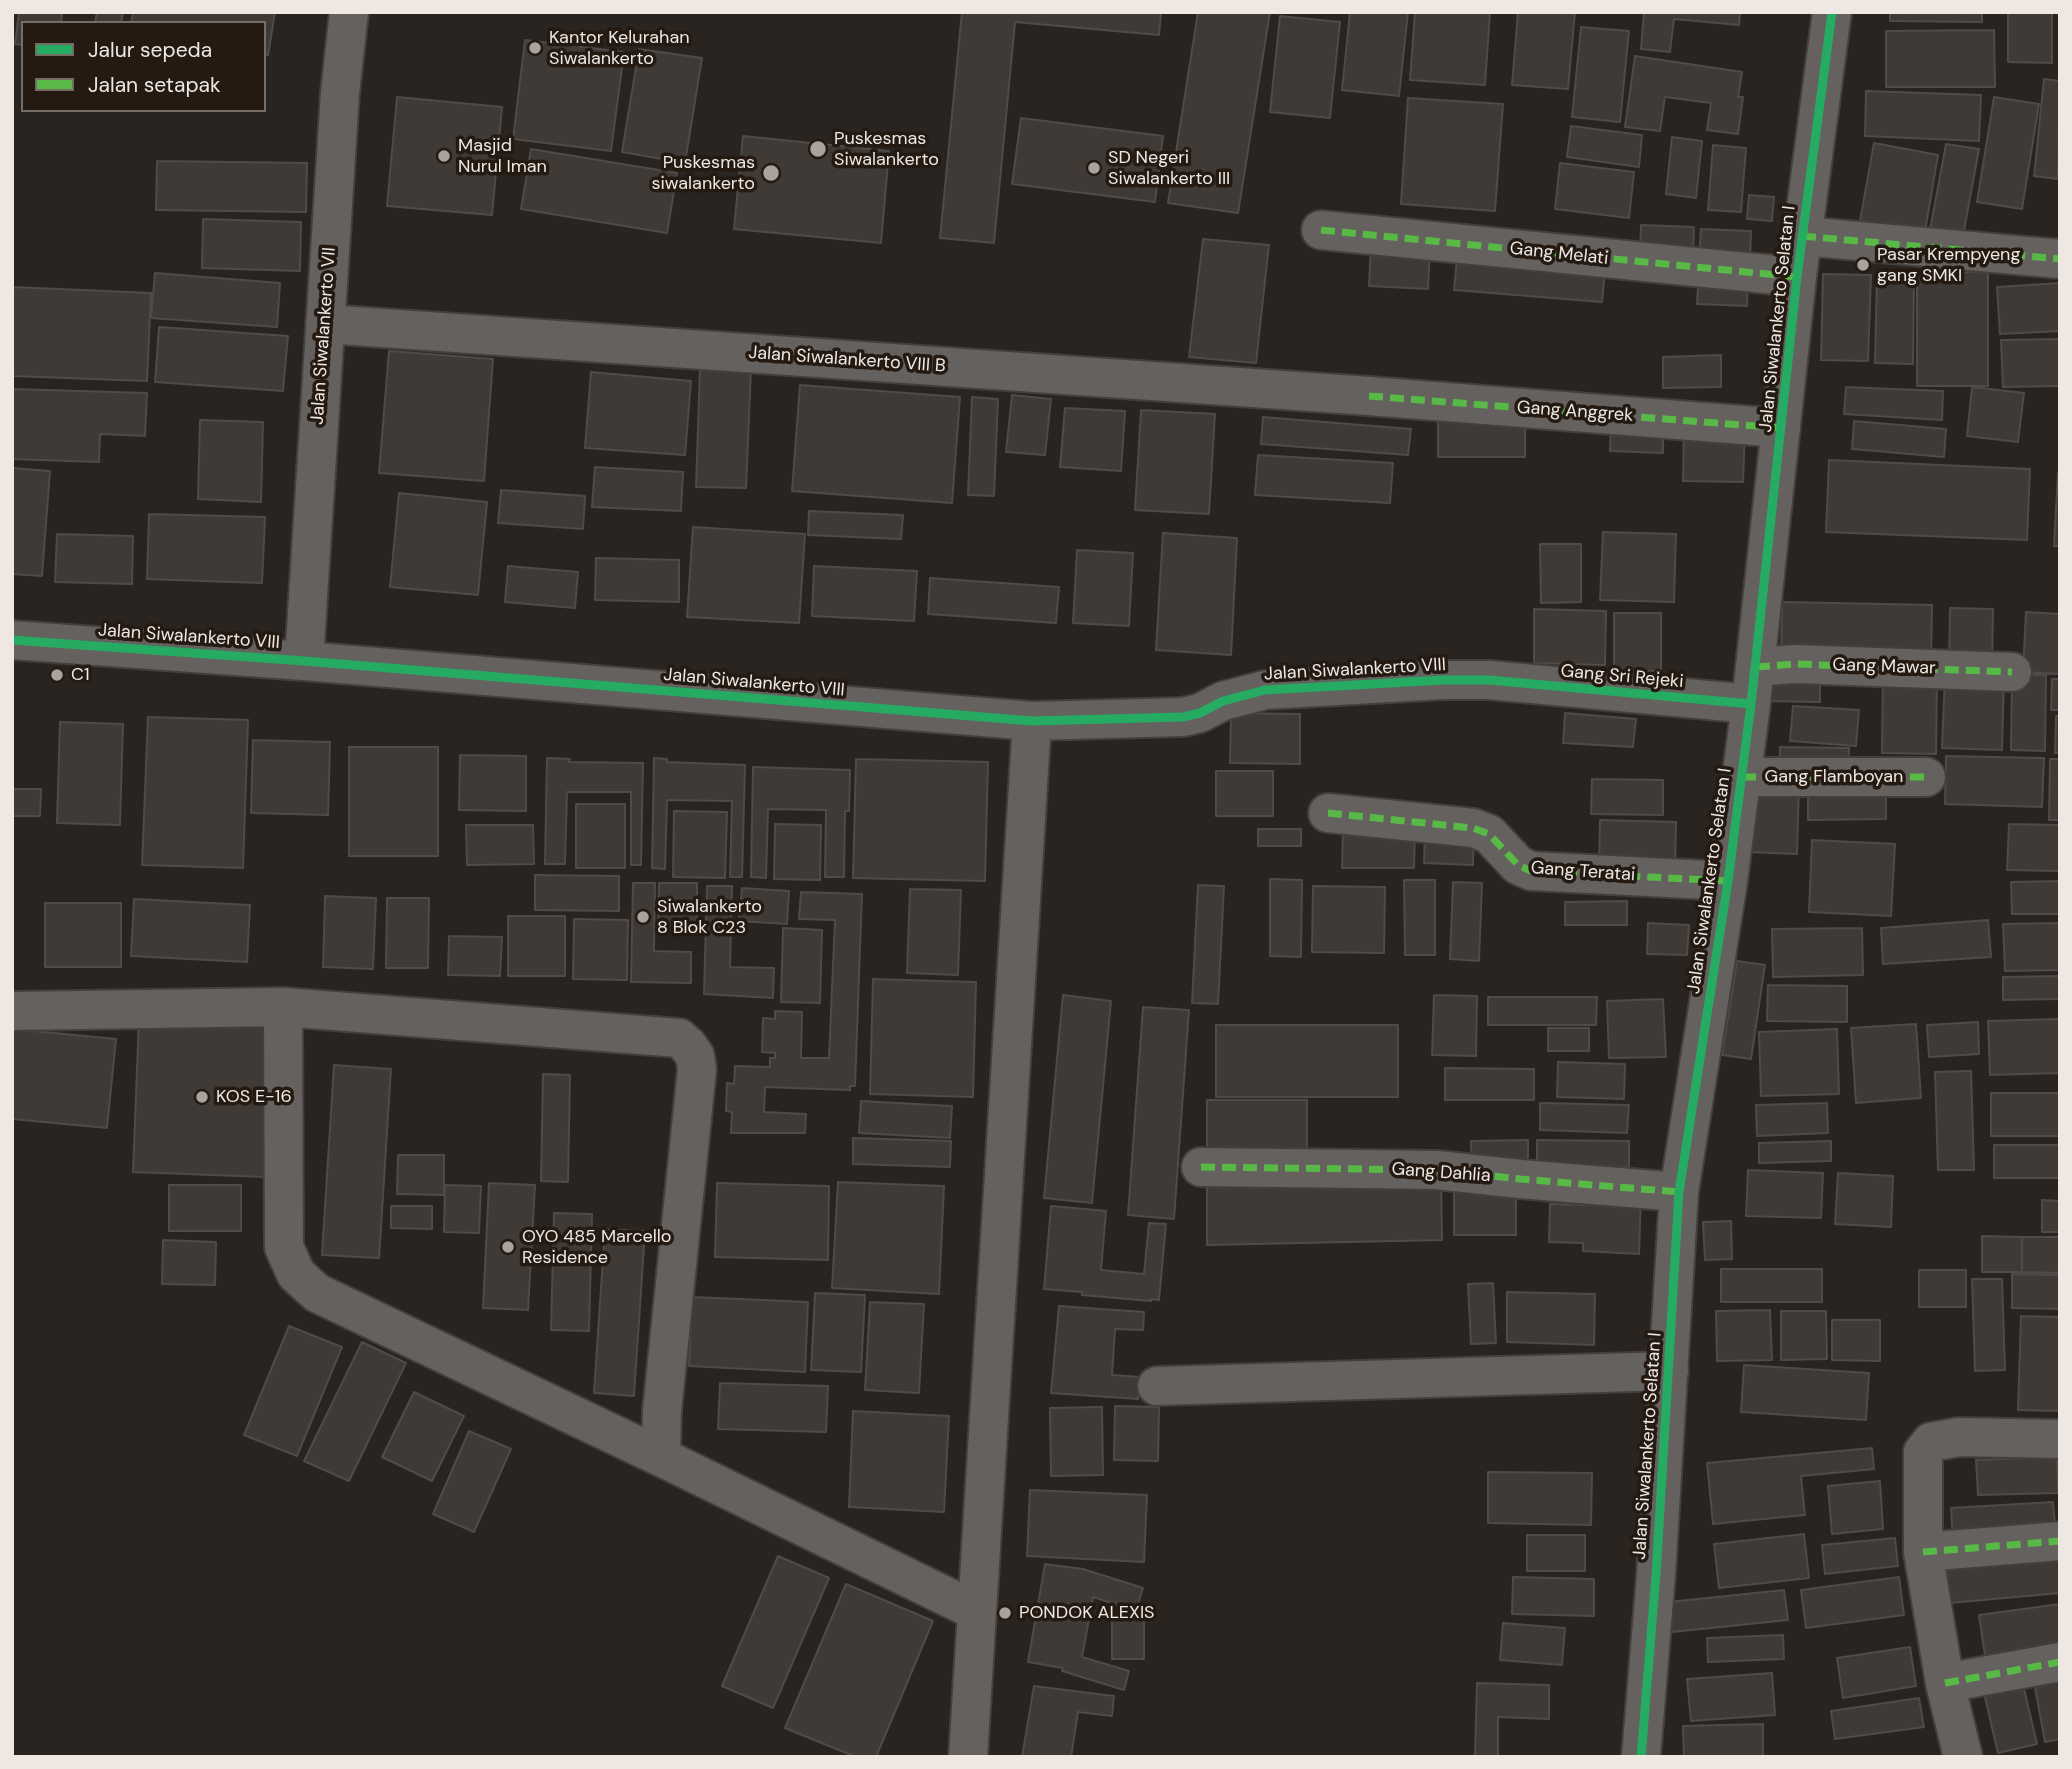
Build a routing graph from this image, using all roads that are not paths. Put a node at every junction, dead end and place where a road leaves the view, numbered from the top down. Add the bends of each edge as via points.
1 (349, 12) edge
2 (1832, 12) edge
3 (1321, 230) dead end
4 (1802, 236) junction
5 (2060, 259) edge
6 (1797, 277) junction
7 (324, 324) junction
8 (1369, 396) joint
9 (1781, 428) junction
10 (12, 640) edge
11 (303, 661) junction
12 (1756, 667) junction
13 (2012, 672) dead end
14 (1489, 680) joint
15 (1751, 705) junction
16 (1032, 721) junction
17 (1741, 777) junction
18 (1926, 777) dead end
19 (1328, 813) dead end
20 (1728, 881) junction
21 (282, 1007) junction
22 (12, 1012) edge
23 (1201, 1167) dead end
24 (1679, 1192) junction
25 (1669, 1371) junction
26 (1157, 1386) dead end
27 (2060, 1439) edge
28 (661, 1457) junction
29 (2060, 1541) edge
30 (1923, 1552) junction
31 (976, 1611) junction
32 (2060, 1662) edge
33 (1945, 1684) junction
34 (968, 1757) edge
35 (1641, 1757) edge
36 (1963, 1757) edge

1 - 7 street, Jalan Siwalankerto VII
2 - 4 street, Jalan Siwalankerto Selatan I
3 - 6 street, Gang Melati
4 - 5 street
4 - 6 street, Jalan Siwalankerto Selatan I
6 - 9 street, Jalan Siwalankerto Selatan I
7 - 8 street, Jalan Siwalankerto VIII B
7 - 11 street, Jalan Siwalankerto VII
8 - 9 street, Gang Anggrek
9 - 12 street, Jalan Siwalankerto Selatan I
10 - 11 street, Jalan Siwalankerto VIII
11 - 16 street, Jalan Siwalankerto VIII
12 - 13 street, Gang Mawar via 1795,664
12 - 15 street, Jalan Siwalankerto Selatan I
14 - 15 street, Gang Sri Rejeki
14 - 16 street, Jalan Siwalankerto VIII via 1265,690 1183,717
15 - 17 street, Jalan Siwalankerto Selatan I
16 - 31 street
17 - 18 street, Gang Flamboyan
17 - 20 street, Jalan Siwalankerto Selatan I
19 - 20 street, Gang Teratai via 1473,828 1489,834 1518,865 1531,871
20 - 24 street, Jalan Siwalankerto Selatan I
21 - 22 street
21 - 28 street via 284,1247 296,1274 317,1293
21 - 28 street via 668,1036 688,1046 697,1069
23 - 24 street, Gang Dahlia via 1437,1170
24 - 25 street, Jalan Siwalankerto Selatan I
25 - 26 street
25 - 35 street, Jalan Siwalankerto Selatan I
27 - 30 street via 1959,1437 1931,1442 1923,1452
28 - 31 street
29 - 30 street
30 - 33 street
31 - 34 street
32 - 33 street
33 - 36 street

